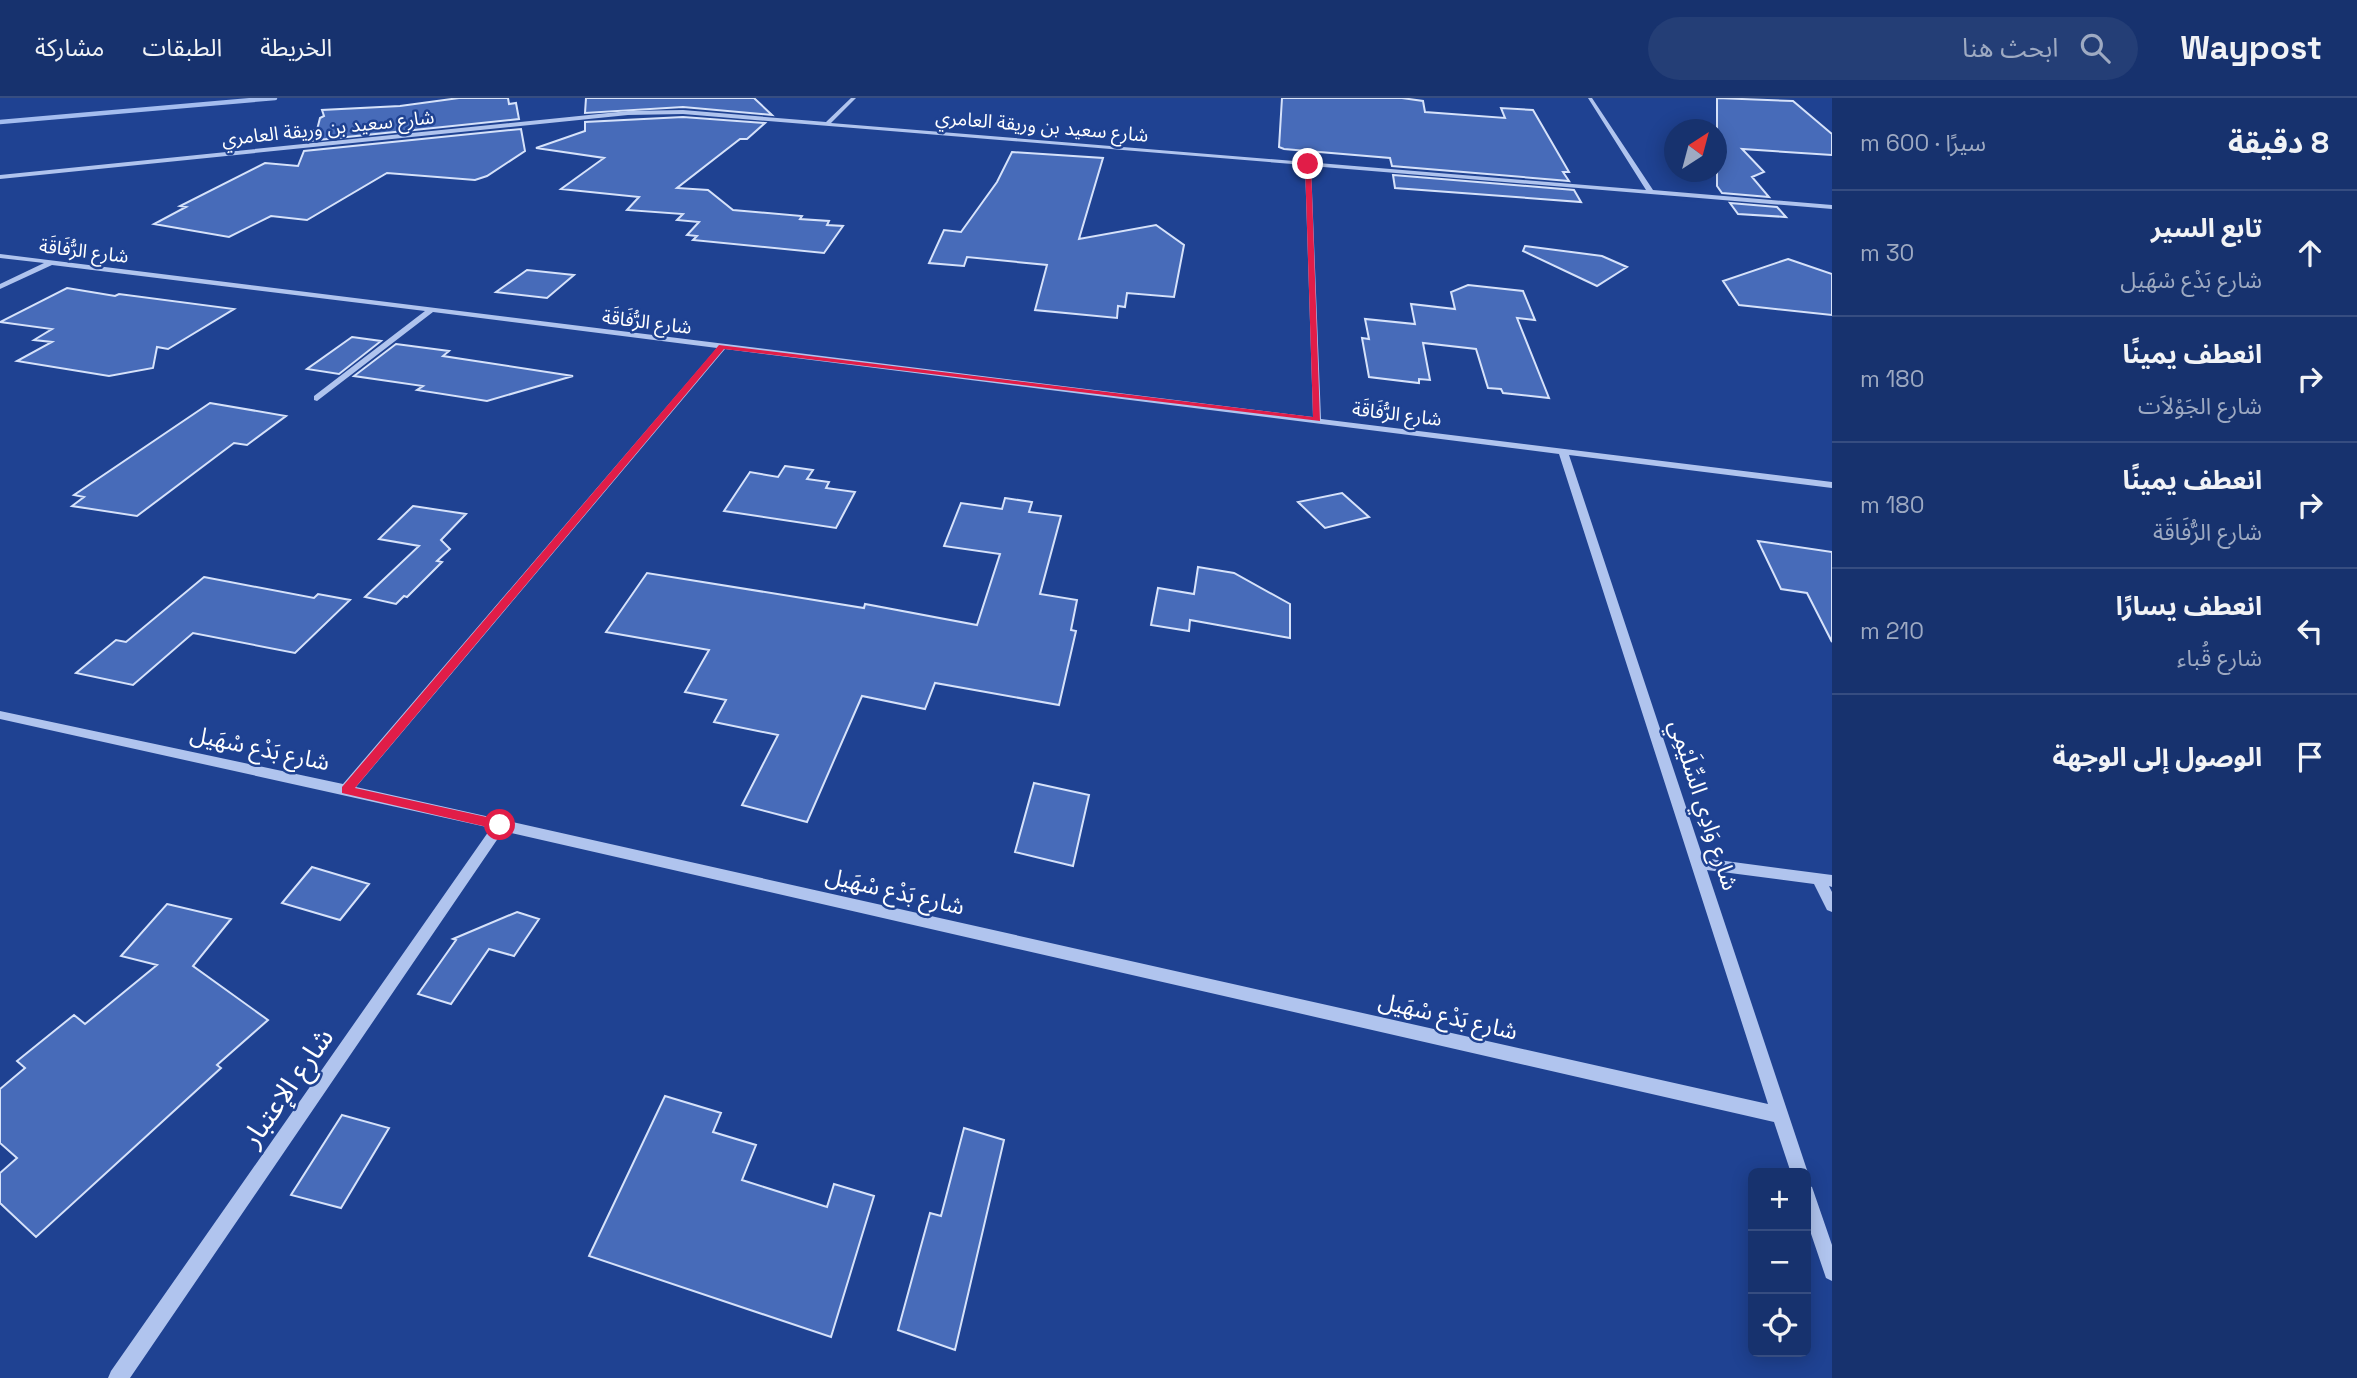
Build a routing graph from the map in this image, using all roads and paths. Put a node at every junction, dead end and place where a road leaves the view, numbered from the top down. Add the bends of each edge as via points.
1 (854, 98) edge
2 (1590, 98) edge
3 (827, 124) junction
4 (1308, 164) junction
5 (0, 177) edge
6 (1650, 191) junction
7 (1832, 206) edge
8 (0, 256) edge
9 (50, 263) junction
10 (0, 287) edge
11 (431, 310) junction
12 (722, 347) junction
13 (317, 398) dead end
14 (1317, 420) junction
15 (1563, 452) junction
16 (1832, 485) edge
17 (0, 715) edge
18 (346, 790) junction
19 (500, 825) junction
20 (1698, 863) junction
21 (1826, 881) edge
22 (1832, 906) edge
23 (1780, 1115) junction
24 (1797, 1168) edge
25 (1811, 1208) edge
26 (1832, 1272) edge
27 (118, 1378) edge

1 - 3 street
2 - 6 street
3 - 4 street, شارع سعيد بن وريقة العامري
3 - 5 street, شارع سعيد بن وريقة العامري via 697,113 628,113
4 - 6 street, شارع سعيد بن وريقة العامري
4 - 14 street
6 - 7 street, شارع سعيد بن وريقة العامري
8 - 9 street, شارع الرُّفَاقَة
9 - 10 street
9 - 11 street, شارع الرُّفَاقَة
11 - 12 street, شارع الرُّفَاقَة
11 - 13 street
12 - 14 street, شارع الرُّفَاقَة
12 - 18 street
14 - 15 street, شارع الرُّفَاقَة
15 - 16 street, شارع الرُّفَاقَة
15 - 20 street, شارع وَادِي السِّلَيْمِي
17 - 18 street, شارع بَدْع سْهَيل
18 - 19 street, شارع بَدْع سْهَيل
19 - 23 street, شارع بَدْع سْهَيل
19 - 27 street, شارع الإعتبار
20 - 21 street
20 - 23 street, شارع وَادِي السِّلَيْمِي
21 - 22 street
23 - 24 street, شارع وَادِي السِّلَيْمِي
25 - 26 street

